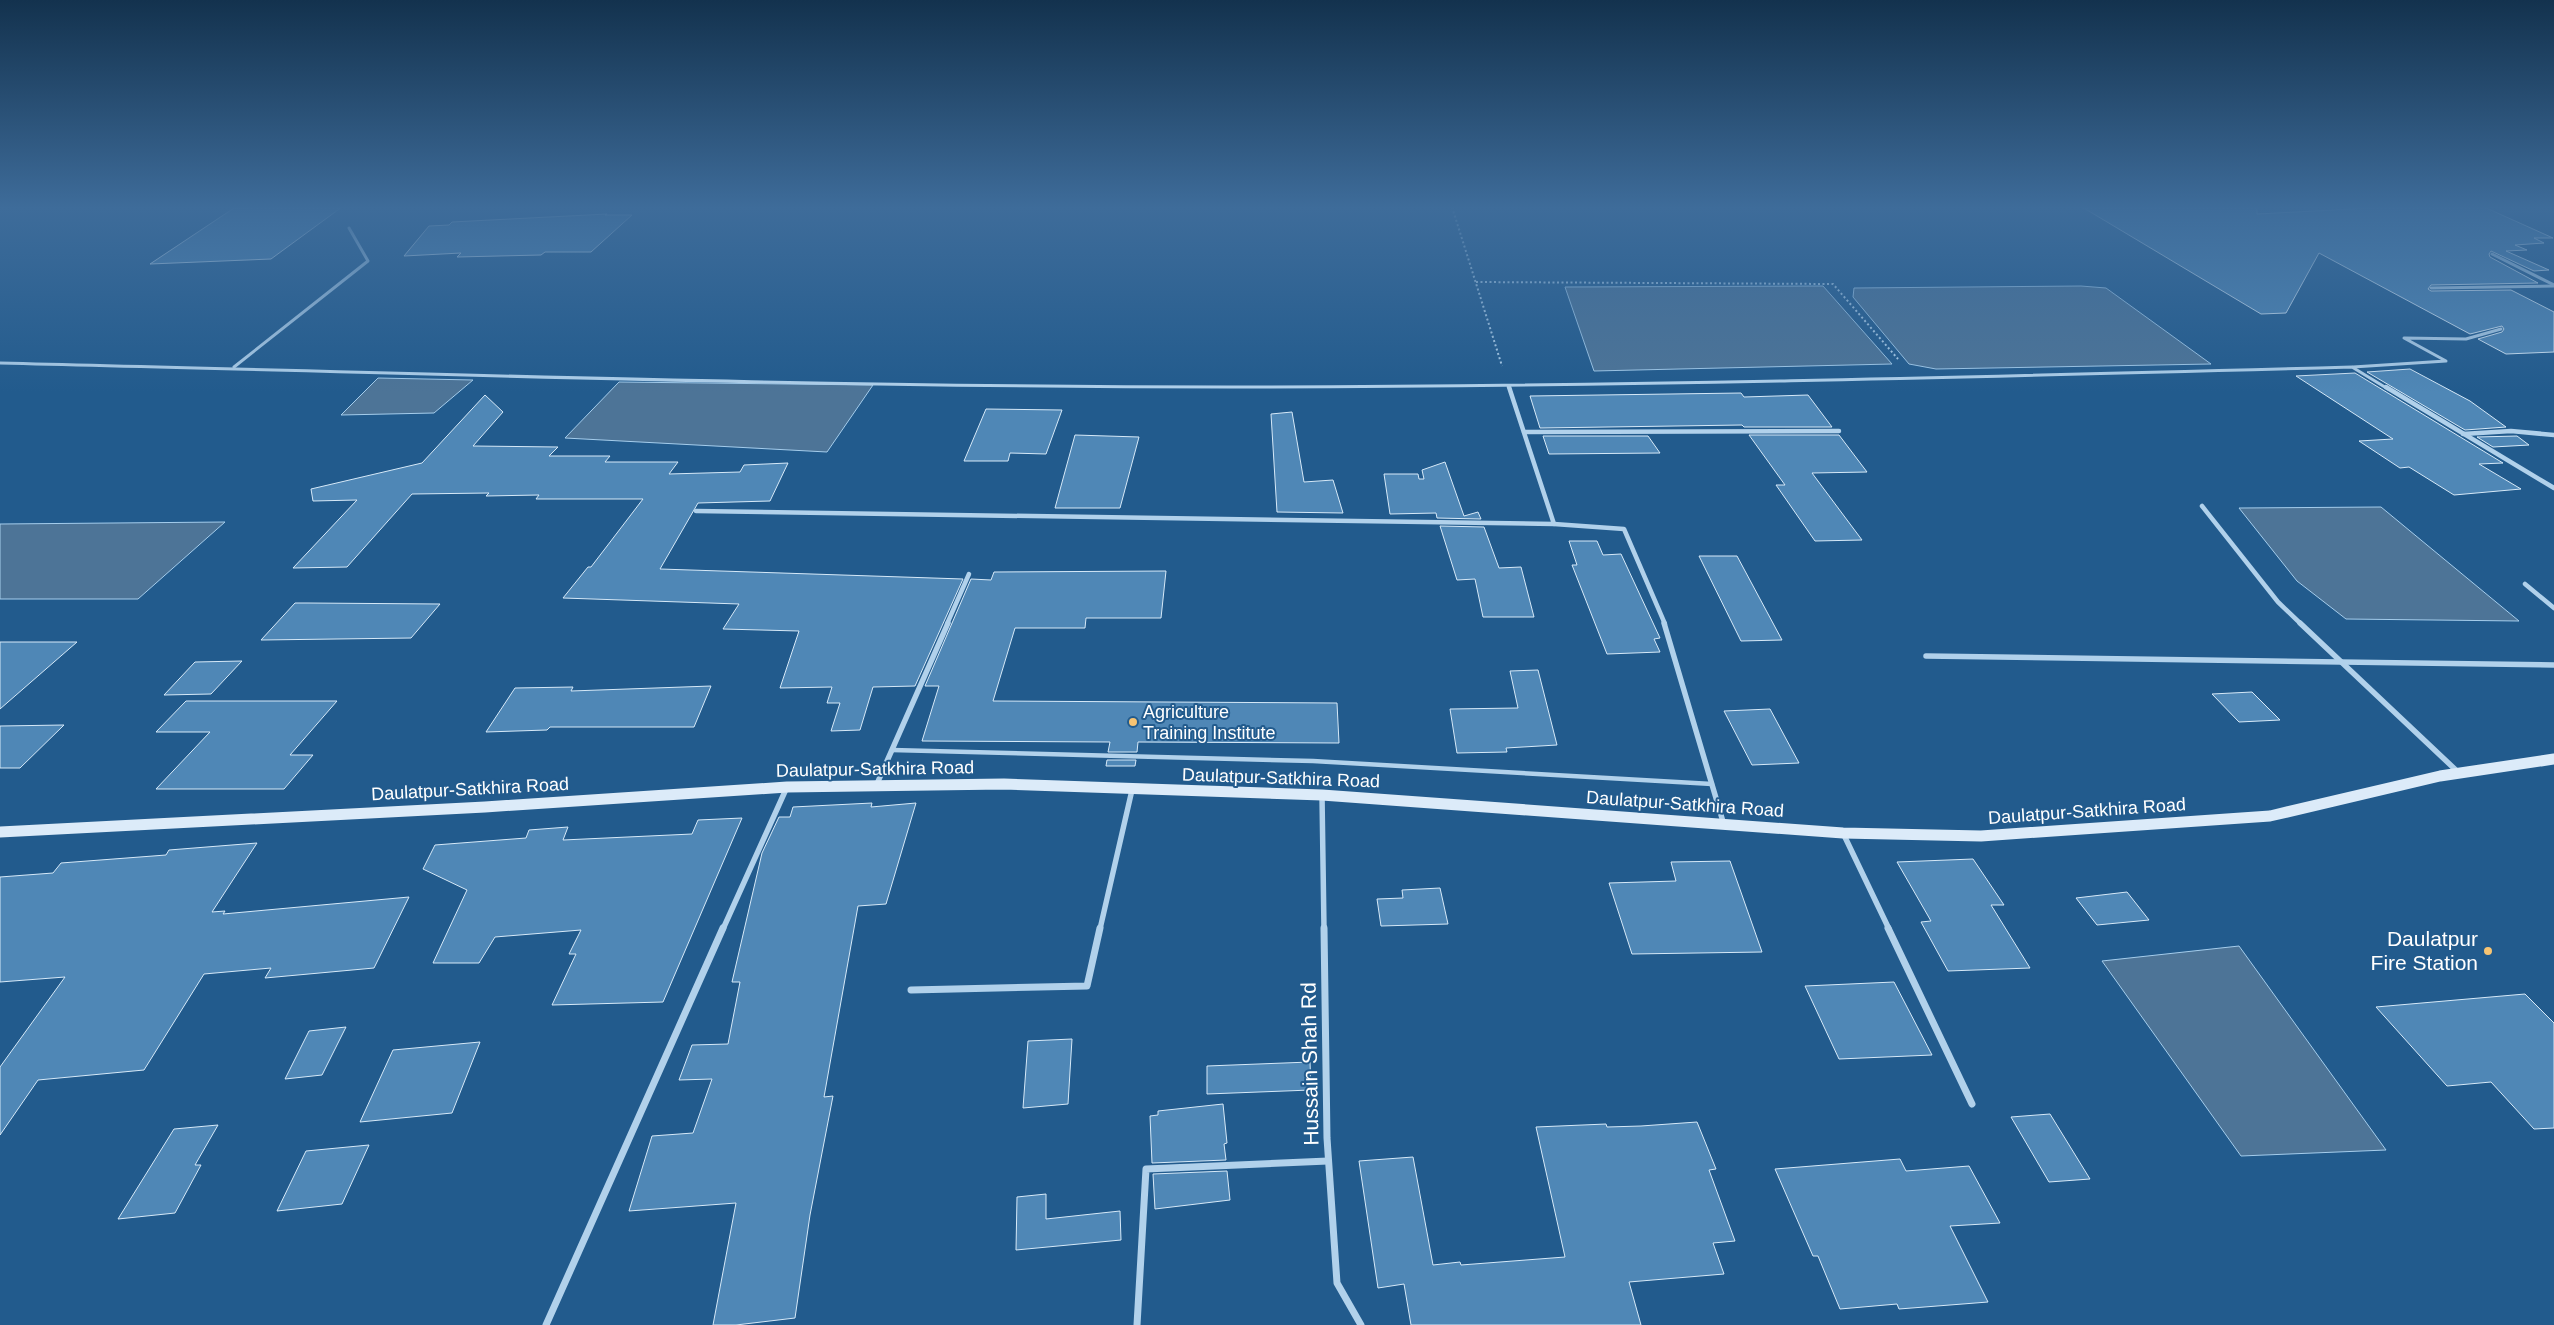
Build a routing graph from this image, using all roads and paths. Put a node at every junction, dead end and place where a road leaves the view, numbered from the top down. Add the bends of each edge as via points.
1 (359, 269) edge
2 (1472, 269) edge
3 (2521, 269) edge
4 (1476, 282) junction
5 (2554, 286) edge
6 (2430, 288) dead end
7 (2501, 329) dead end
8 (0, 363) edge
9 (2352, 367) junction
10 (234, 368) junction
11 (1915, 378) junction
12 (1509, 386) junction
13 (1839, 431) dead end
14 (1524, 432) junction
15 (2463, 434) junction
16 (2554, 435) edge
17 (2554, 488) edge
18 (2202, 506) dead end
19 (696, 511) dead end
20 (1554, 524) junction
21 (969, 574) dead end
22 (2525, 584) dead end
23 (2554, 608) edge
24 (1926, 656) dead end
25 (2342, 662) junction
26 (2554, 665) edge
27 (892, 750) junction
28 (2554, 759) edge
29 (2460, 773) junction
30 (1712, 784) junction
31 (876, 786) junction
32 (787, 787) junction
33 (1132, 790) junction
34 (1322, 796) junction
35 (1724, 825) junction
36 (0, 832) edge
37 (1843, 832) junction
38 (911, 990) dead end
39 (1972, 1104) dead end
40 (1328, 1161) junction
41 (546, 1325) edge
42 (1137, 1325) edge
43 (1361, 1325) edge

1 - 10 street
2 - 4 path
3 - 5 street
4 - 11 path via 1833,284
4 - 12 path
5 - 6 street
7 - 9 street via 2490,335 2457,340 2404,338 2446,361
8 - 10 street
9 - 11 street
9 - 15 street
10 - 12 street via 753,381 1224,387
11 - 12 street
12 - 14 street
13 - 14 street
14 - 20 street
15 - 16 street via 2511,431
15 - 17 street
18 - 25 street via 2278,602
19 - 20 street
20 - 30 street via 1624,529 1660,612
21 - 27 street
22 - 23 street
24 - 25 street
25 - 26 street
25 - 29 street
27 - 30 lane via 1313,761
27 - 31 street
28 - 29 main road, Daulatpur-Satkhira Road
29 - 37 main road, Daulatpur-Satkhira Road via 2270,816 1981,836
30 - 35 street
31 - 32 main road, Daulatpur-Satkhira Road
31 - 33 main road, Daulatpur-Satkhira Road via 1004,784
32 - 36 main road, Daulatpur-Satkhira Road via 485,807
32 - 41 street
33 - 34 main road, Daulatpur-Satkhira Road
33 - 38 street via 1087,986
34 - 35 main road, Daulatpur-Satkhira Road
34 - 40 street, Hussain Shah Rd
35 - 37 main road, Daulatpur-Satkhira Road
37 - 39 street
40 - 42 street via 1146,1169
40 - 43 street, Hussain Shah Rd via 1337,1283

